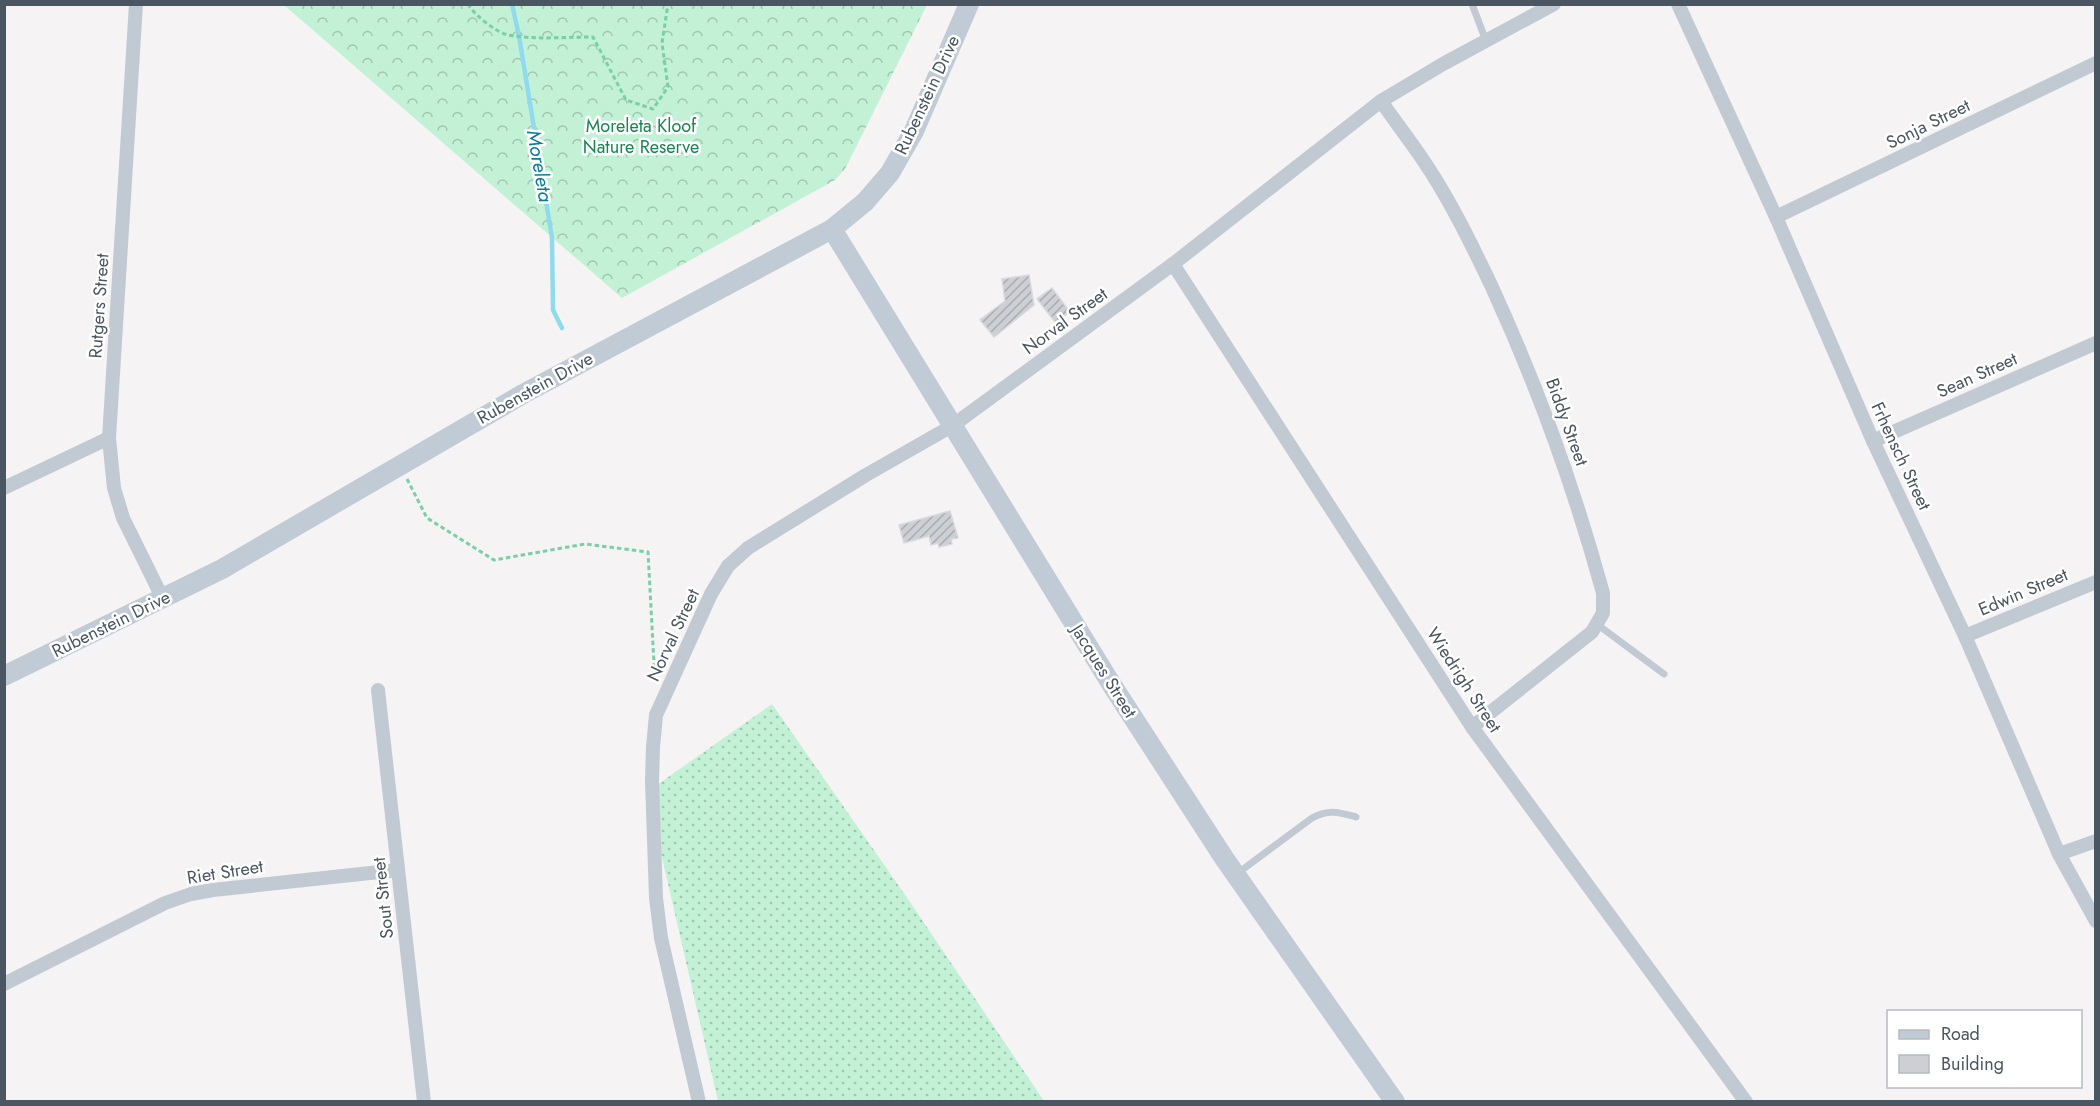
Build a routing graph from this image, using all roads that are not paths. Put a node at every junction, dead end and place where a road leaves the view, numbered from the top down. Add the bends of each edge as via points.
1 (136, 4) edge
2 (969, 4) edge
3 (1472, 4) edge
4 (1554, 4) edge
5 (1678, 4) edge
6 (1486, 40) junction
7 (2096, 63) edge
8 (1381, 101) junction
9 (1776, 217) junction
10 (832, 229) junction
11 (1173, 264) junction
12 (2096, 343) edge
13 (952, 426) junction
14 (109, 438) junction
15 (1873, 441) junction
16 (4, 488) edge
17 (2096, 582) edge
18 (163, 599) junction
19 (1598, 625) junction
20 (1965, 636) junction
21 (1664, 674) dead end
22 (4, 676) edge
23 (378, 690) dead end
24 (1472, 727) junction
25 (1356, 817) dead end
26 (2096, 841) edge
27 (2059, 854) junction
28 (398, 870) junction
29 (1236, 875) junction
30 (2096, 921) edge
31 (4, 984) edge
32 (424, 1101) edge
33 (699, 1101) edge
34 (1395, 1101) edge
35 (1746, 1101) edge

1 - 14 street, Rutgers Street
2 - 10 street, Rubenstein Drive via 914,131 890,173 865,202
3 - 6 lane
4 - 6 street, Norval Street
5 - 9 street, Frhensch Street
6 - 8 street, Norval Street
7 - 9 street, Sonja Street
8 - 11 street, Norval Street
8 - 19 street, Biddy Street via 1422,157 1461,225 1526,364 1563,462 1604,593
9 - 15 street, Frhensch Street
10 - 13 street, Jacques Street
10 - 18 street, Rubenstein Drive via 523,394 222,569
11 - 13 street, Norval Street
11 - 24 street, Wiedrigh Street
12 - 15 street, Sean Street
13 - 29 street, Jacques Street via 1110,682
13 - 33 street, Norval Street via 736,557 715,586 656,715 652,782 656,898
14 - 16 street
14 - 18 street, Rutgers Street via 114,488 123,518
15 - 20 street, Frhensch Street
17 - 20 street, Edwin Street
18 - 22 street, Rubenstein Drive
19 - 21 lane
19 - 24 street
20 - 27 street, Frhensch Street
23 - 28 street, Sout Street
24 - 35 street, Wiedrigh Street
25 - 29 lane via 1325,811
26 - 27 street
27 - 30 street, Frhensch Street
28 - 31 street, Riet Street via 191,894 165,903
28 - 32 street, Sout Street
29 - 34 street, Jacques Street

